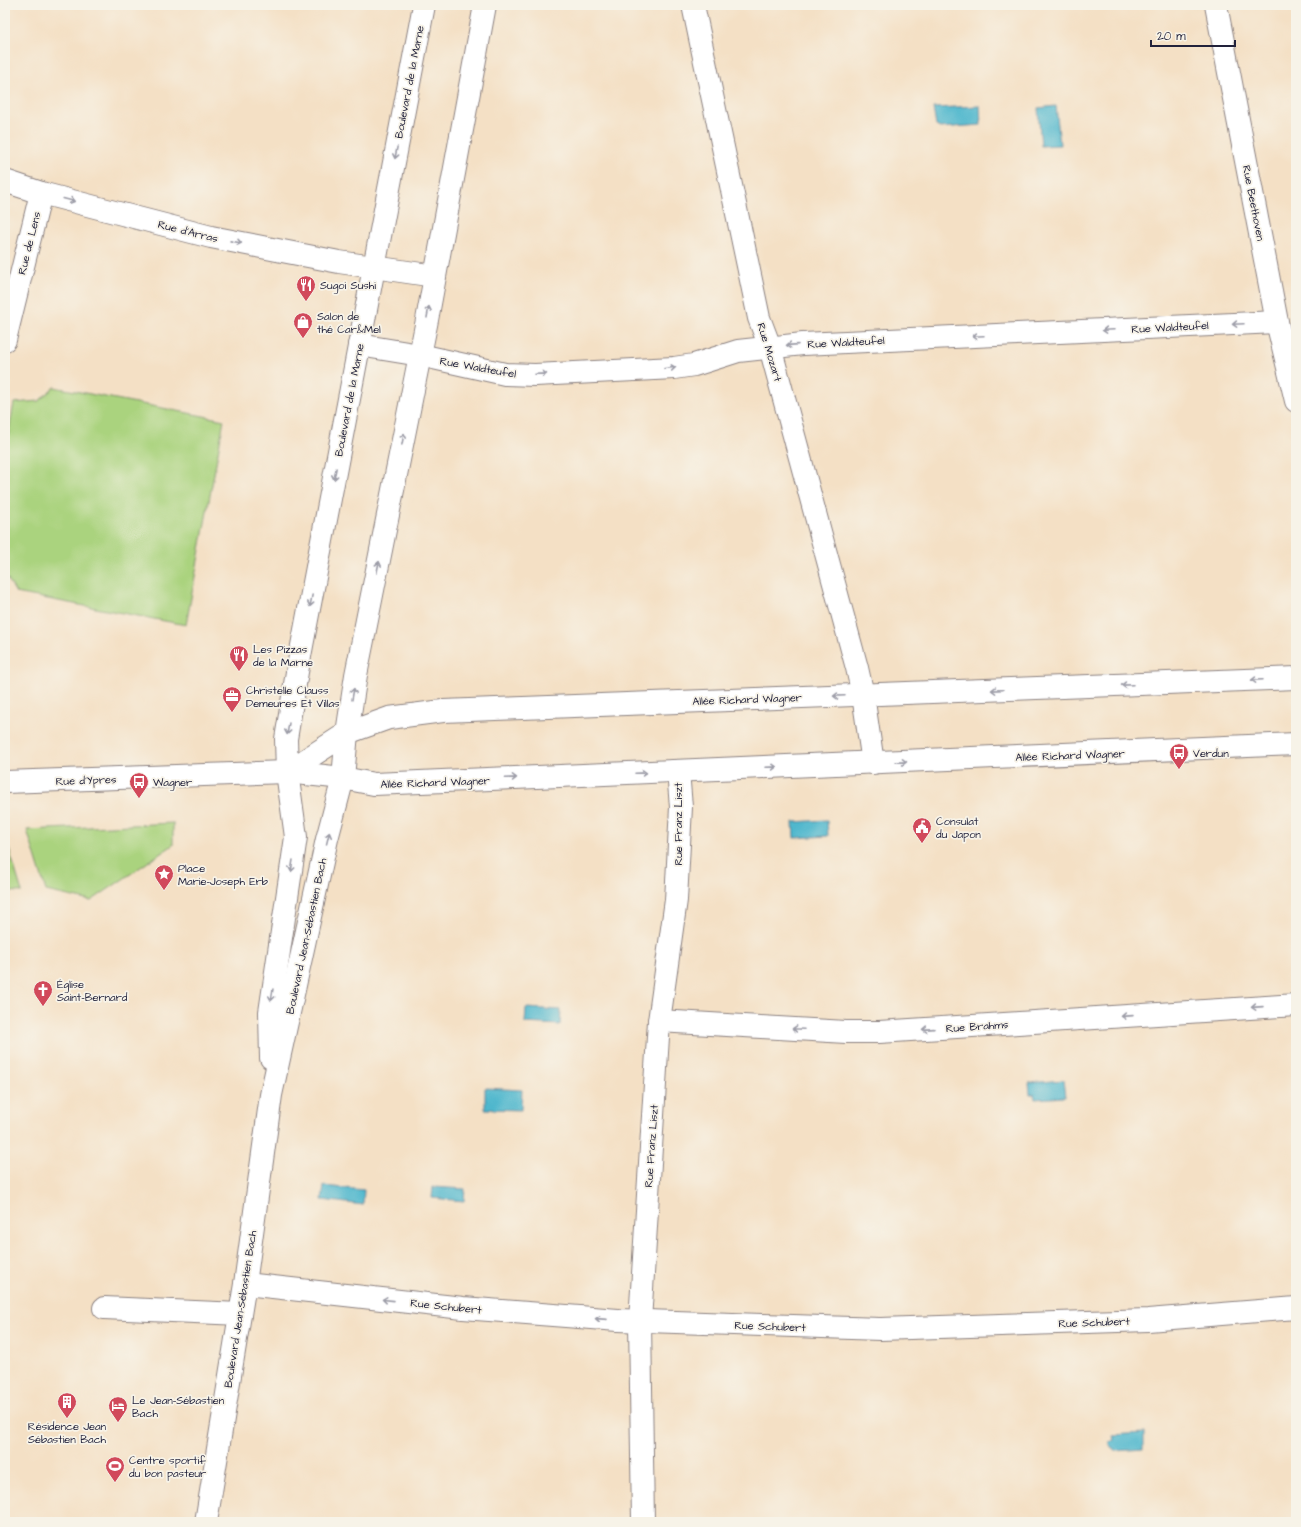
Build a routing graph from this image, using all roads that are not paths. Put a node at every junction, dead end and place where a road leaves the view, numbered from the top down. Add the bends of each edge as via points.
1 (424, 5) edge
2 (485, 5) edge
3 (693, 5) edge
4 (1216, 5) edge
5 (5, 181) edge
6 (41, 193) junction
7 (374, 267) junction
8 (434, 276) junction
9 (1277, 322) junction
10 (5, 340) edge
11 (359, 346) junction
12 (770, 347) junction
13 (420, 355) junction
14 (1296, 400) edge
15 (1296, 678) edge
16 (863, 695) junction
17 (347, 733) junction
18 (1296, 744) edge
19 (873, 763) junction
20 (678, 771) junction
21 (287, 772) junction
22 (343, 778) junction
23 (5, 782) edge
24 (1296, 1005) edge
25 (659, 1021) junction
26 (271, 1095) junction
27 (245, 1284) junction
28 (104, 1308) dead end
29 (1296, 1308) edge
30 (240, 1314) junction
31 (640, 1321) junction
32 (206, 1522) edge
33 (643, 1522) edge

1 -> 7 street, Boulevard de la Marne
2 - 8 street
3 - 12 street, Rue Mozart via 759,318
4 - 9 street, Rue Beethoven
5 - 6 street, Rue d'Arras
6 -> 7 street, Rue d'Arras via 210,237
6 - 10 street, Rue de Lens
7 - 8 street, Rue d'Arras
7 - 11 street, Boulevard de la Marne
13 -> 8 street
9 -> 12 street, Rue Waldteufel
9 - 14 street, Rue Beethoven
11 - 13 street, Rue Waldteufel
11 -> 21 street, Boulevard de la Marne via 293,695 286,739
13 -> 12 street, Rue Waldteufel via 520,375 674,368 694,365 738,351
12 - 16 street, Rue Mozart
17 -> 13 street
15 -> 16 street, Allée Richard Wagner
16 -> 17 street, Allée Richard Wagner via 442,711 389,718
16 - 19 street, Rue Mozart
17 - 21 street, Allée Richard Wagner
17 - 22 street, Boulevard Jean-Sébastien Bach
19 -> 18 street, Allée Richard Wagner
20 -> 19 street, Allée Richard Wagner
22 -> 20 street, Allée Richard Wagner via 374,784
20 - 25 street, Rue Franz Liszt via 681,807 680,852
21 - 22 street, Allée Richard Wagner
21 - 23 street, Rue d'Ypres
21 -> 26 street, Boulevard Jean-Sébastien Bach via 296,837 270,1012
26 -> 22 street, Boulevard Jean-Sébastien Bach via 327,839
24 -> 25 street, Rue Brahms via 879,1032
25 - 31 street, Rue Franz Liszt
26 - 27 street, Boulevard Jean-Sébastien Bach
27 - 30 street, Boulevard Jean-Sébastien Bach
31 -> 27 street, Rue Schubert via 463,1308
28 - 30 street
29 - 31 street, Rue Schubert via 1148,1320 880,1329
30 - 32 street, Boulevard Jean-Sébastien Bach
31 - 33 street, Rue Franz Liszt

